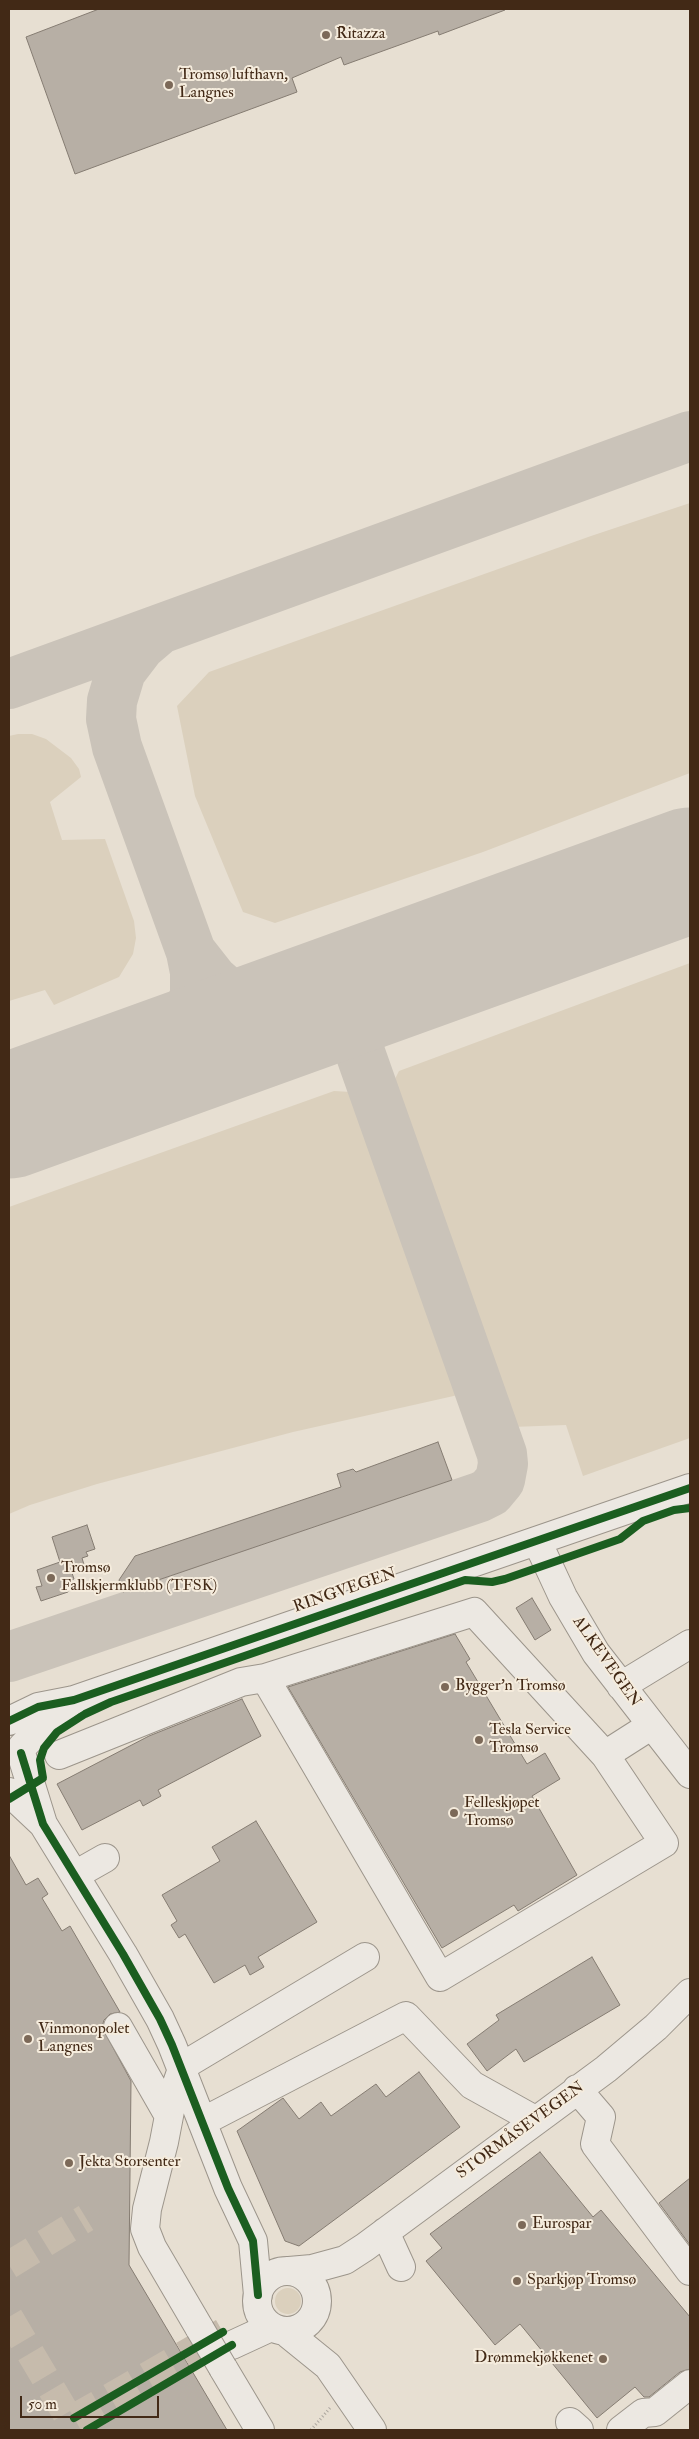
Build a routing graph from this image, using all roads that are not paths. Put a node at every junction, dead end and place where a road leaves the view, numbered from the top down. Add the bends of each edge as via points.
1 (690, 1488) edge
2 (537, 1541) junction
3 (690, 1644) edge
4 (264, 1678) junction
5 (621, 1686) junction
6 (74, 1700) junction
7 (9, 1721) edge
8 (652, 1725) junction
9 (15, 1749) edge
10 (60, 1755) dead end
11 (605, 1755) junction
12 (690, 1774) edge
13 (9, 1792) edge
14 (43, 1824) junction
15 (106, 1858) dead end
16 (74, 1875) junction
17 (365, 1957) dead end
18 (690, 1993) edge
19 (118, 2027) dead end
20 (182, 2068) junction
21 (577, 2089) junction
22 (169, 2116) junction
23 (535, 2120) junction
24 (202, 2122) junction
25 (385, 2232) junction
26 (254, 2241) junction
27 (345, 2260) junction
28 (402, 2267) dead end
29 (289, 2271) junction
30 (690, 2271) edge
31 (316, 2309) junction
32 (268, 2315) junction
33 (220, 2344) junction
34 (328, 2366) junction
35 (690, 2384) edge
36 (260, 2430) edge
37 (372, 2430) edge
38 (621, 2430) edge

1 - 2 street, RINGVEGEN
2 - 5 street, ALKEVEGEN via 579,1626
2 - 6 street, RINGVEGEN
3 - 5 street
4 - 10 street via 241,1682
4 - 11 street via 474,1612
4 - 11 street via 440,1977 664,1843
5 - 8 street, ALKEVEGEN
6 - 7 street, RINGVEGEN via 38,1707
6 - 9 street, RINGVEGEN
8 - 11 street
8 - 12 street, ALKEVEGEN
9 - 14 street
13 - 14 street
14 - 16 street
15 - 16 street
16 - 20 street via 160,2019
17 - 20 street
18 - 21 street, STORMÅSEVEGEN via 631,2049
19 - 22 street
20 - 22 street
20 - 24 street
21 - 23 street, STORMÅSEVEGEN
21 - 30 street via 601,2116 595,2144
22 - 33 street via 145,2229 152,2247
23 - 24 street via 472,2086 406,2016
23 - 25 street, STORMÅSEVEGEN
24 - 26 street via 228,2188
25 - 27 street, STORMÅSEVEGEN
25 - 28 street
26 - 29 street
26 - 32 street
27 - 29 street
27 - 31 street
29 - 31 street via 311,2282 316,2290
29 - 32 street via 270,2276 262,2284
31 - 32 street via 305,2326 296,2330
31 - 34 street
32 - 33 street
32 - 34 street
33 - 36 street
34 - 37 street
35 - 38 street via 655,2412 643,2413

